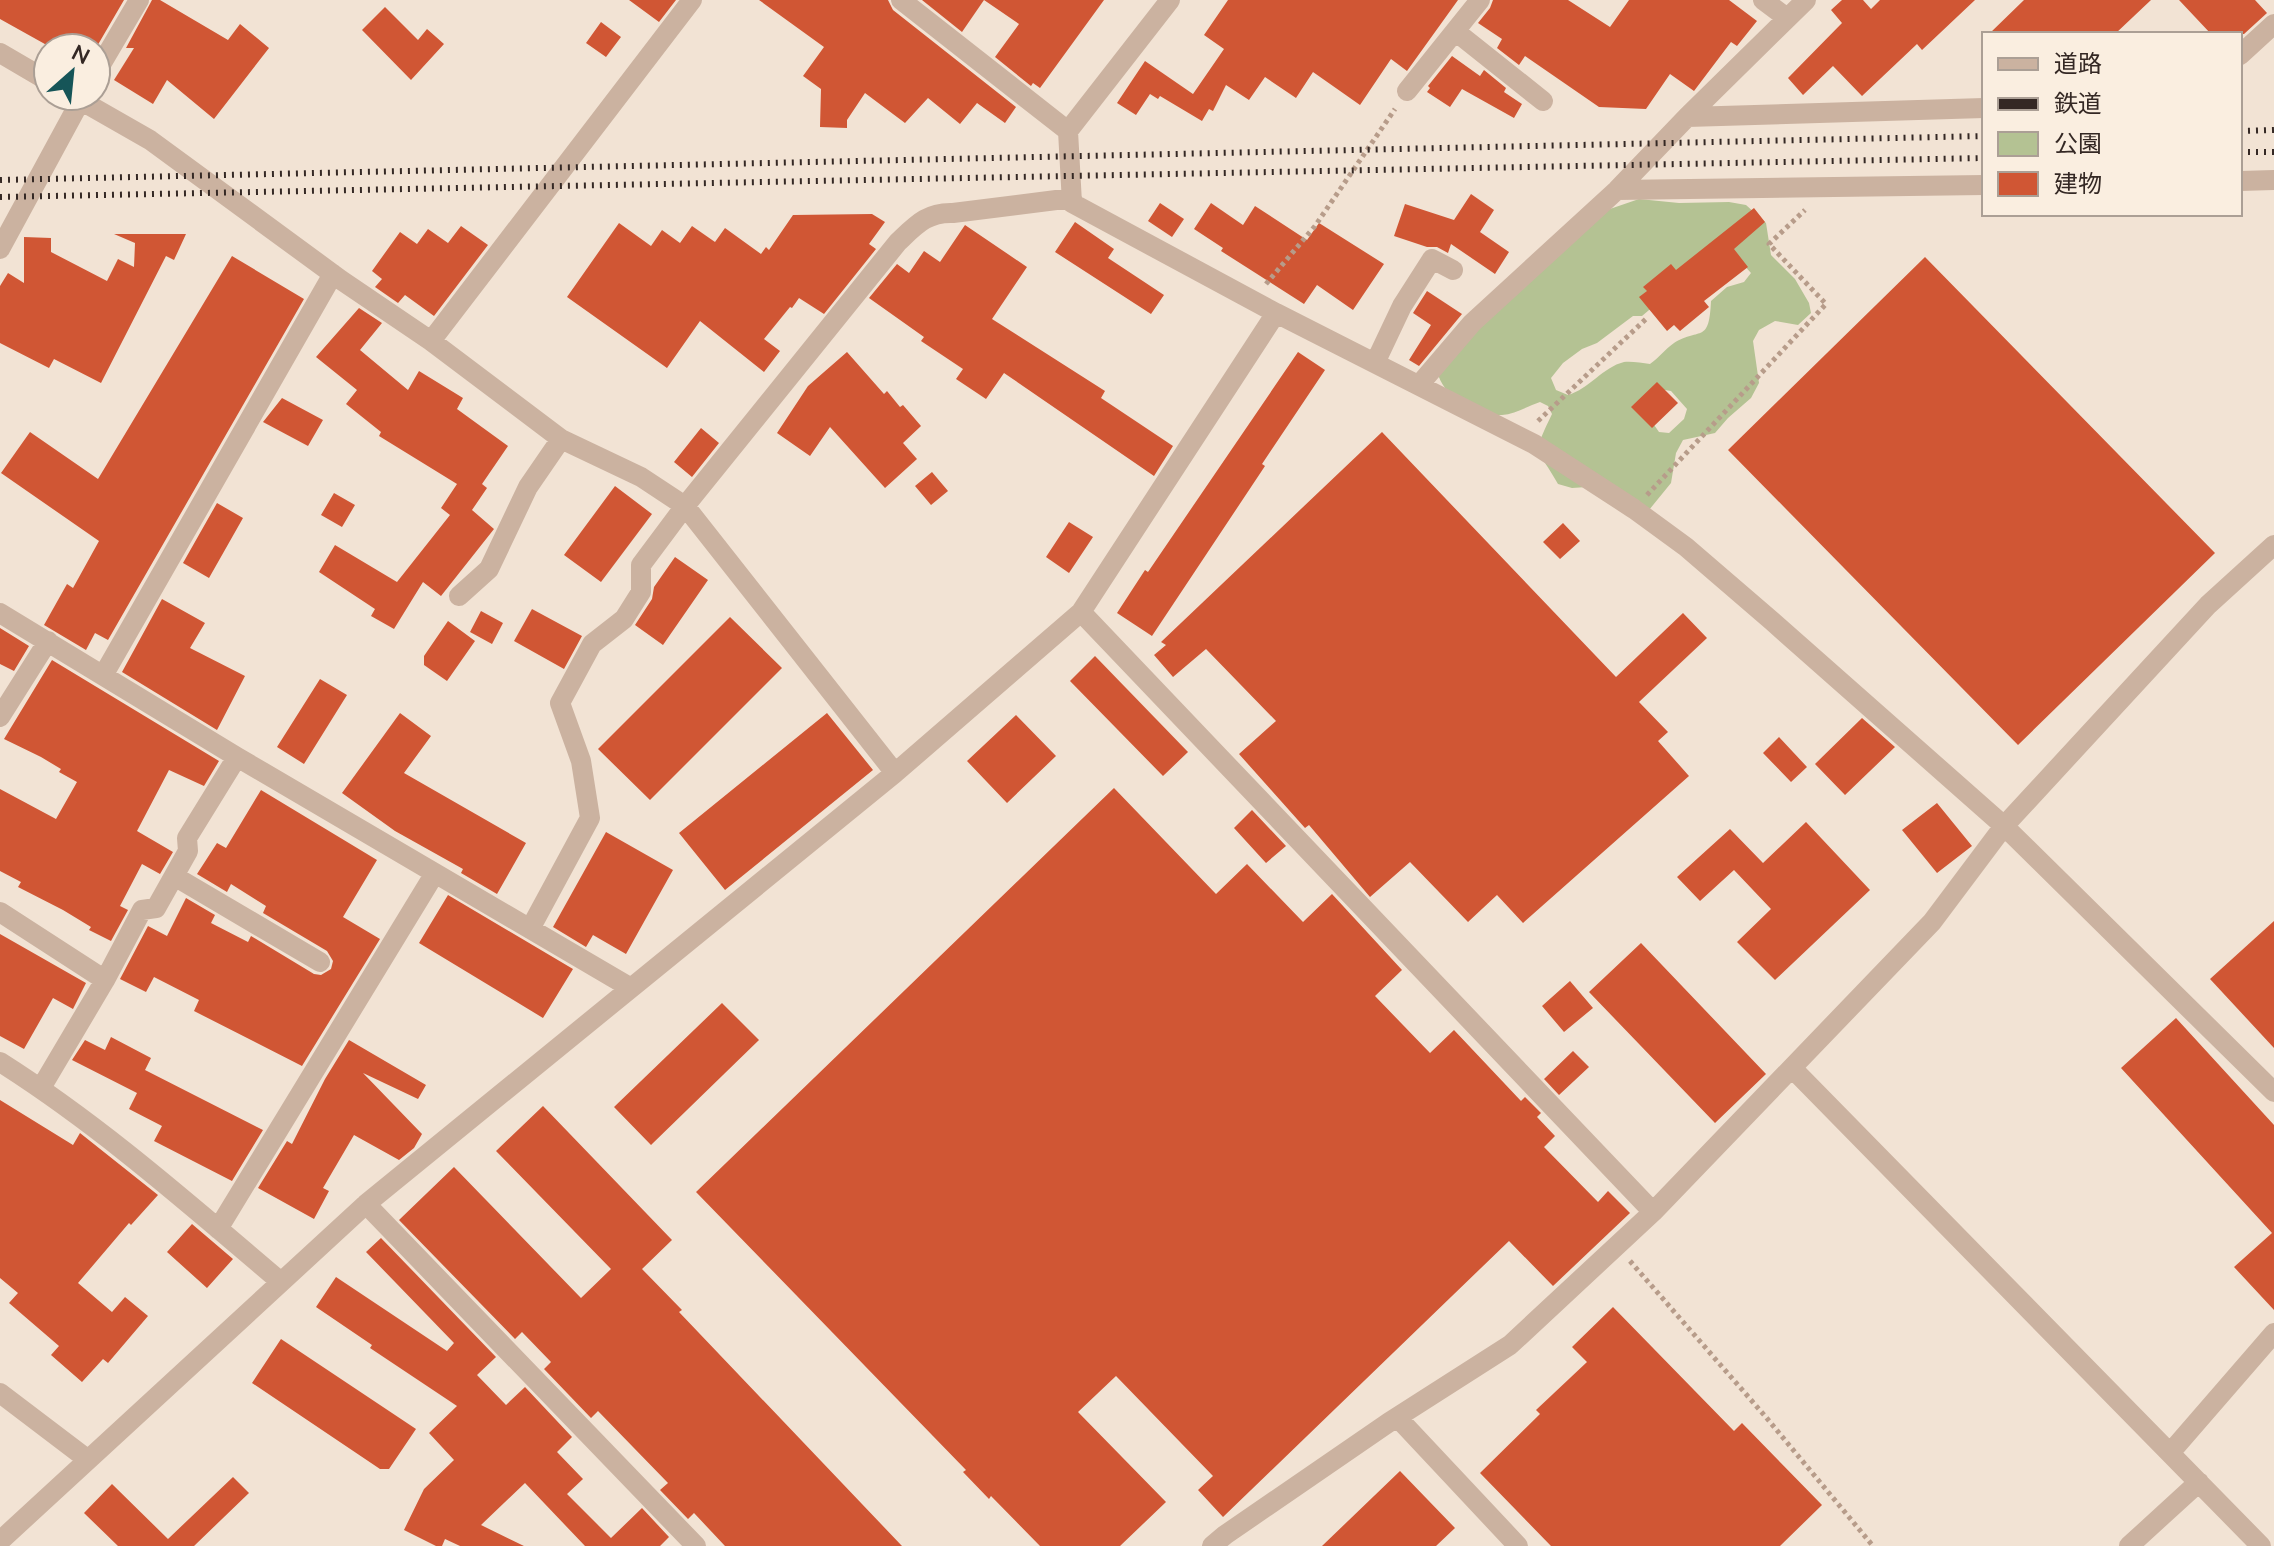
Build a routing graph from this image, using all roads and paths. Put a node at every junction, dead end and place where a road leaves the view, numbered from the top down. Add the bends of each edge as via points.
1 (139, 0) edge
2 (692, 0) edge
3 (901, 0) edge
4 (1170, 0) edge
5 (1480, 0) edge
6 (1763, 0) edge
7 (1806, 0) edge
8 (1787, 18) junction
9 (2274, 24) edge
10 (1455, 31) junction
11 (112, 46) edge
12 (0, 53) edge
13 (2242, 53) edge
14 (32, 72) edge
15 (1407, 91) joint
16 (1543, 101) dead end
17 (1982, 108) edge
18 (71, 112) edge
19 (104, 112) edge
20 (1687, 117) junction
21 (1068, 131) junction
22 (2274, 180) edge
23 (2242, 181) edge
24 (1982, 185) edge
25 (1829, 187) junction
26 (1617, 190) junction
27 (1072, 198) junction
28 (0, 249) edge
29 (1453, 270) dead end
30 (333, 274) junction
31 (1252, 300) junction
32 (1276, 313) junction
33 (1648, 317) dead end
34 (431, 341) junction
35 (1375, 363) junction
36 (1419, 385) junction
37 (1521, 438) junction
38 (561, 439) junction
39 (685, 506) junction
40 (1634, 509) junction
41 (2274, 545) edge
42 (459, 596) dead end
43 (1081, 612) junction
44 (0, 613) edge
45 (48, 641) junction
46 (104, 674) junction
47 (7, 689) edge
48 (0, 717) edge
49 (237, 757) junction
50 (895, 773) junction
51 (2004, 826) junction
52 (435, 873) junction
53 (174, 876) junction
54 (0, 912) edge
55 (530, 929) junction
56 (320, 962) dead end
57 (105, 980) junction
58 (631, 988) junction
59 (0, 1062) edge
60 (1792, 1068) junction
61 (41, 1088) junction
62 (2274, 1092) edge
63 (366, 1204) junction
64 (1653, 1212) junction
65 (218, 1229) junction
66 (1617, 1246) junction
67 (281, 1282) junction
68 (2274, 1333) edge
69 (0, 1393) edge
70 (1397, 1417) junction
71 (2170, 1453) junction
72 (87, 1459) junction
73 (2199, 1482) junction
74 (0, 1541) edge
75 (1225, 1542) edge
76 (688, 1543) edge
77 (1518, 1546) edge
78 (1873, 1546) edge
79 (2129, 1546) edge
80 (2261, 1546) edge

1 - 11 street
2 - 34 street
3 - 21 street
4 - 21 street
5 - 10 street
6 - 8 street
7 - 8 street
8 - 20 street
9 - 13 street
10 - 15 street
10 - 16 street
12 - 14 street
15 - 31 path via 1315,226
17 - 20 street
18 - 28 street
19 - 30 street
20 - 26 street
21 - 27 street
22 - 23 street
24 - 25 street
25 - 26 street
25 - 40 path via 1769,244 1826,304
26 - 36 street via 1472,323
27 - 31 street via 1072,203
27 - 39 street via 936,212 916,225
29 - 35 street via 1432,259
30 - 34 street
30 - 46 street
31 - 32 street
32 - 35 street
32 - 43 street
33 - 37 path
34 - 38 street
35 - 36 street
36 - 37 street
37 - 40 street
38 - 39 street via 641,477
38 - 42 street via 528,487 489,569
39 - 50 street
39 - 55 street via 641,565 641,592 624,619 592,644 560,703 581,761 590,818
40 - 51 street via 1686,547
41 - 51 street via 2208,605
43 - 50 street
43 - 64 street
44 - 45 street
45 - 46 street
45 - 47 street
46 - 49 street
47 - 48 street
49 - 52 street
49 - 53 street via 187,838 188,851
50 - 58 street
51 - 60 street via 1932,922
51 - 62 street
52 - 55 street
52 - 65 street
53 - 56 street
53 - 57 street via 156,908 142,910
54 - 57 street
55 - 58 street
57 - 61 street
58 - 63 street
59 - 61 street
60 - 64 street
60 - 71 street
61 - 65 street
63 - 67 street
63 - 76 street
64 - 66 street
65 - 67 street
66 - 70 street via 1510,1345
66 - 78 path
67 - 72 street
68 - 71 street
69 - 72 street
70 - 75 street
70 - 77 street
71 - 73 street
72 - 74 street
73 - 79 street
73 - 80 street

